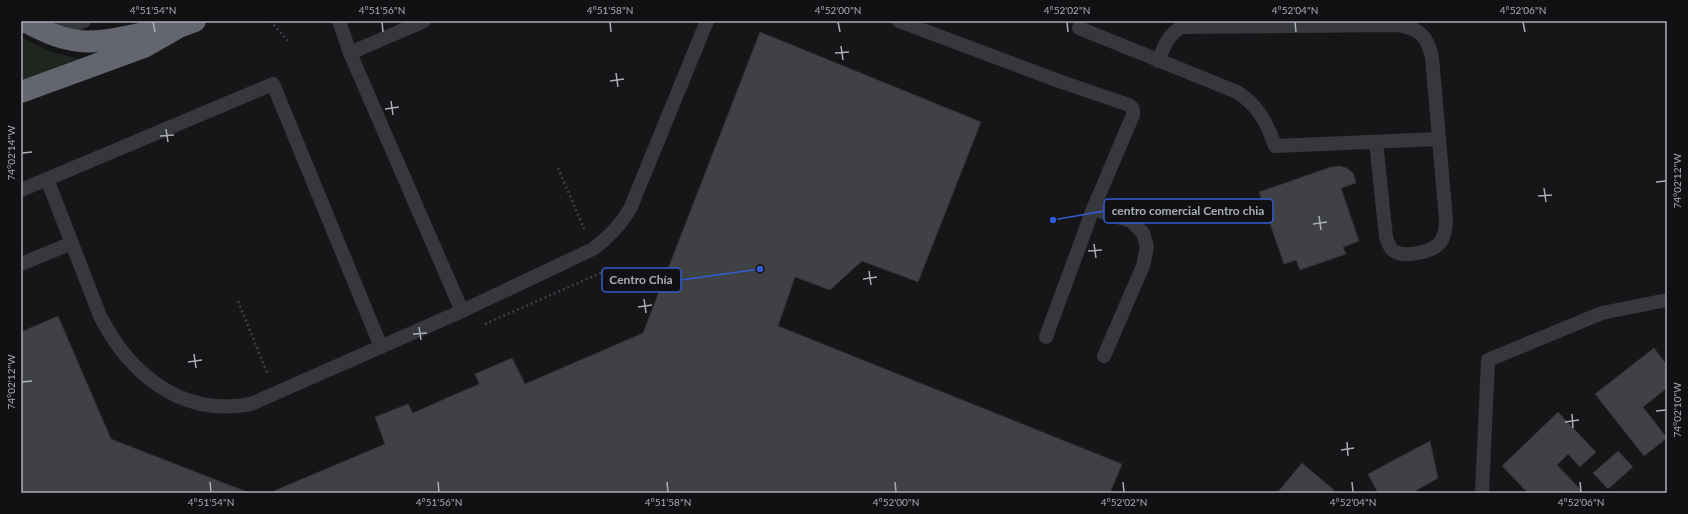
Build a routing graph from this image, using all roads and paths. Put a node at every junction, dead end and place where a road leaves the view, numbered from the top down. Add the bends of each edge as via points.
1 (24, 21) edge
2 (84, 21) edge
3 (270, 21) edge
4 (339, 21) edge
5 (424, 21) edge
6 (707, 21) edge
7 (899, 21) edge
8 (187, 24) edge
9 (1079, 28) dead end
10 (47, 33) junction
11 (290, 43) dead end
12 (350, 53) junction
13 (1158, 61) junction
14 (21, 92) edge
15 (1438, 140) junction
16 (1376, 142) junction
17 (47, 179) junction
18 (21, 190) edge
19 (1093, 209) junction
20 (72, 243) junction
21 (21, 264) edge
22 (1667, 300) edge
23 (462, 311) junction
24 (1046, 336) dead end
25 (381, 347) junction
26 (1104, 356) dead end
27 (1482, 493) edge

1 - 10 highway
2 - 10 lane
3 - 11 path
4 - 12 lane
5 - 12 lane
6 - 23 lane via 630,210 614,231 593,249
7 - 19 lane via 1129,105 1133,109 1133,115
8 - 10 highway via 103,40 74,41
8 - 14 highway via 144,47
9 - 13 lane
12 - 23 lane
13 - 15 lane via 1168,38 1182,27 1410,27 1425,38 1432,57
13 - 16 lane via 1237,92 1246,98 1266,123 1275,146
15 - 16 lane
15 - 16 lane via 1445,233 1439,244 1431,249 1401,254 1394,251 1386,237
17 - 18 lane
17 - 20 lane
17 - 25 lane via 273,84
19 - 24 lane
19 - 26 lane via 1130,221 1143,233 1147,247 1143,266
20 - 21 lane
20 - 25 lane via 111,338 140,371 167,392 185,400 217,407 251,404
22 - 27 lane via 1602,313 1488,360
23 - 25 lane

